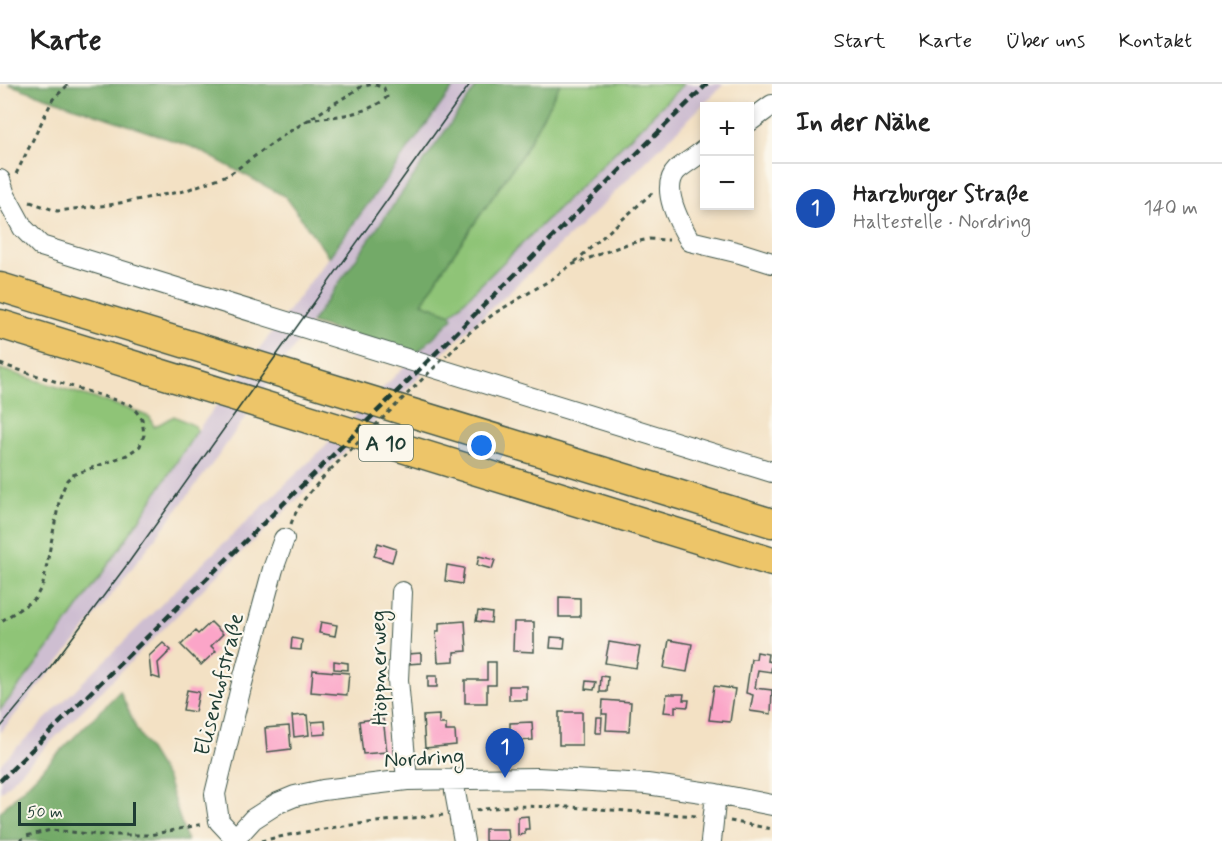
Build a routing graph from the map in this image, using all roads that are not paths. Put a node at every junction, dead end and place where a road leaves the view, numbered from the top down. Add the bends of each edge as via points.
1 (772, 105) edge
2 (754, 118) edge
3 (700, 154) edge
4 (3, 188) edge
5 (772, 263) edge
6 (0, 287) edge
7 (0, 324) edge
8 (772, 472) edge
9 (772, 523) edge
10 (284, 539) road end
11 (772, 562) edge
12 (402, 592) dead end
13 (455, 779) junction
14 (407, 780) junction
15 (716, 794) junction
16 (772, 805) edge
17 (234, 839) edge
18 (464, 841) edge
19 (711, 841) edge

1 - 2 street
3 - 5 street via 675,172 670,183 671,200 690,241
4 - 8 street via 23,228 41,246
6 - 9 highway, A 10
7 - 11 highway, A 10
10 - 17 street, Elisenhofstraße via 215,794 219,821
12 - 14 street, Höppnerweg via 398,680
13 - 14 street, Nordring
13 - 15 street, Nordring via 600,781
13 - 18 street
14 - 17 street, Nordring via 296,796 253,819
15 - 16 street, Nordring
15 - 19 street

